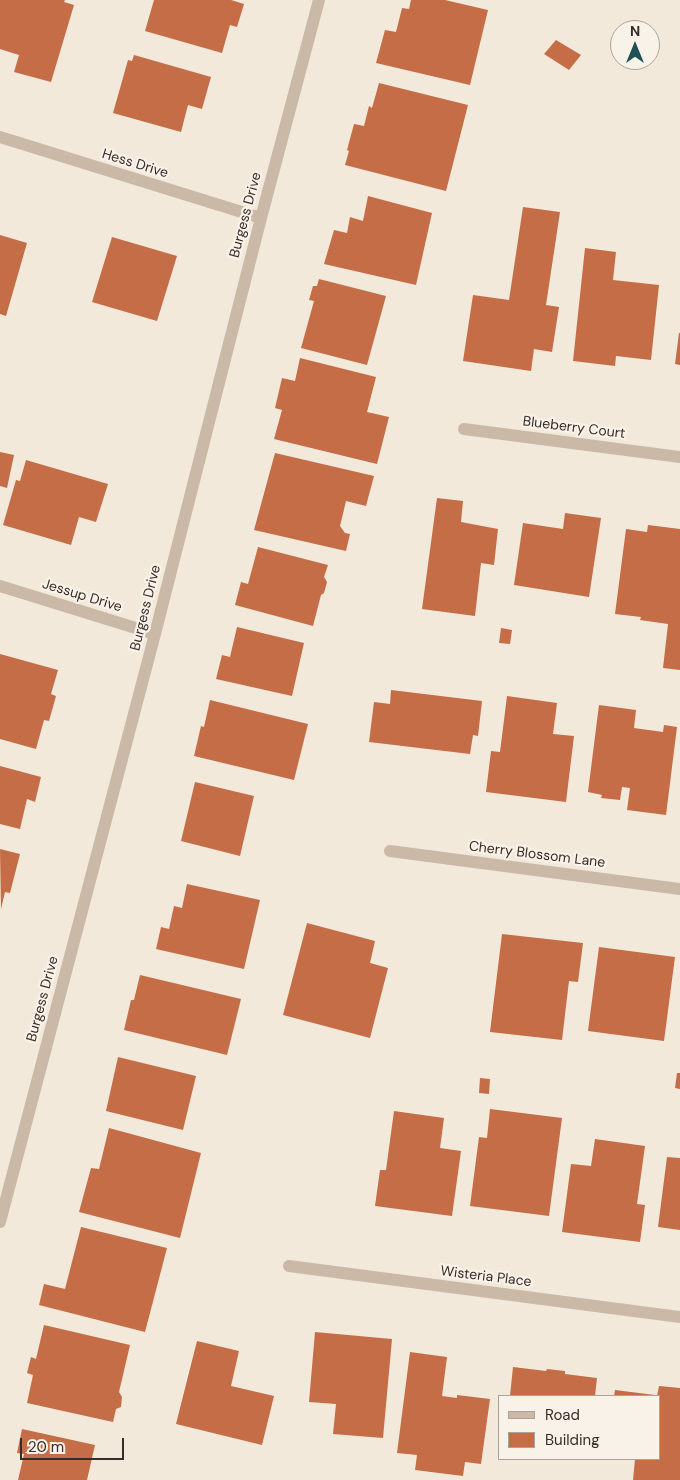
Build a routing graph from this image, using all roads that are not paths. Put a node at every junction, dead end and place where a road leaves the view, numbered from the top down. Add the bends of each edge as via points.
1 (319, 0) edge
2 (0, 138) edge
3 (261, 218) junction
4 (464, 429) dead end
5 (680, 457) edge
6 (0, 586) edge
7 (155, 634) junction
8 (390, 851) dead end
9 (680, 889) edge
10 (0, 1222) edge
11 (289, 1266) dead end
12 (680, 1318) edge

1 - 3 street, Burgess Drive
2 - 3 street, Hess Drive
3 - 7 street, Burgess Drive
4 - 5 street, Blueberry Court
6 - 7 street, Jessup Drive
7 - 10 street, Burgess Drive
8 - 9 street, Cherry Blossom Lane
11 - 12 street, Wisteria Place

